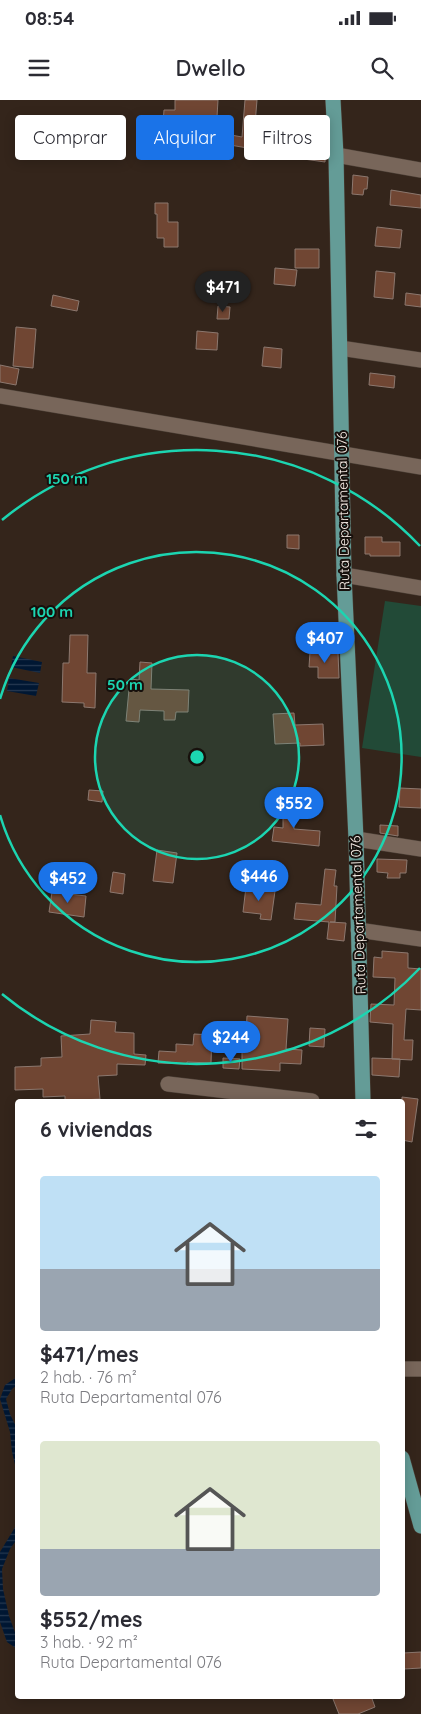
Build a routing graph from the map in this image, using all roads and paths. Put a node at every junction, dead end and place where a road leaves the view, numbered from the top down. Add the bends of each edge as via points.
1 (333, 100) edge
2 (336, 155) junction
3 (421, 170) edge
4 (340, 348) junction
5 (421, 360) edge
6 (0, 396) edge
7 (342, 454) junction
8 (421, 467) edge
9 (344, 575) junction
10 (421, 588) edge
11 (356, 839) junction
12 (421, 849) edge
13 (358, 930) junction
14 (421, 939) edge
15 (168, 1084) dead end
16 (295, 1099) edge
17 (363, 1099) edge
18 (405, 1369) edge
19 (421, 1369) edge
20 (405, 1469) edge
21 (421, 1526) edge

1 - 2 main road, Ruta Departamental 076
2 - 3 street
2 - 4 main road, Ruta Departamental 076
4 - 5 street
4 - 7 main road, Ruta Departamental 076
6 - 7 street
7 - 8 street
7 - 9 main road, Ruta Departamental 076
9 - 10 street
9 - 11 main road, Ruta Departamental 076
11 - 12 street
11 - 13 main road, Ruta Departamental 076
13 - 14 street
13 - 17 main road, Ruta Departamental 076
15 - 16 street
18 - 19 street
20 - 21 main road

